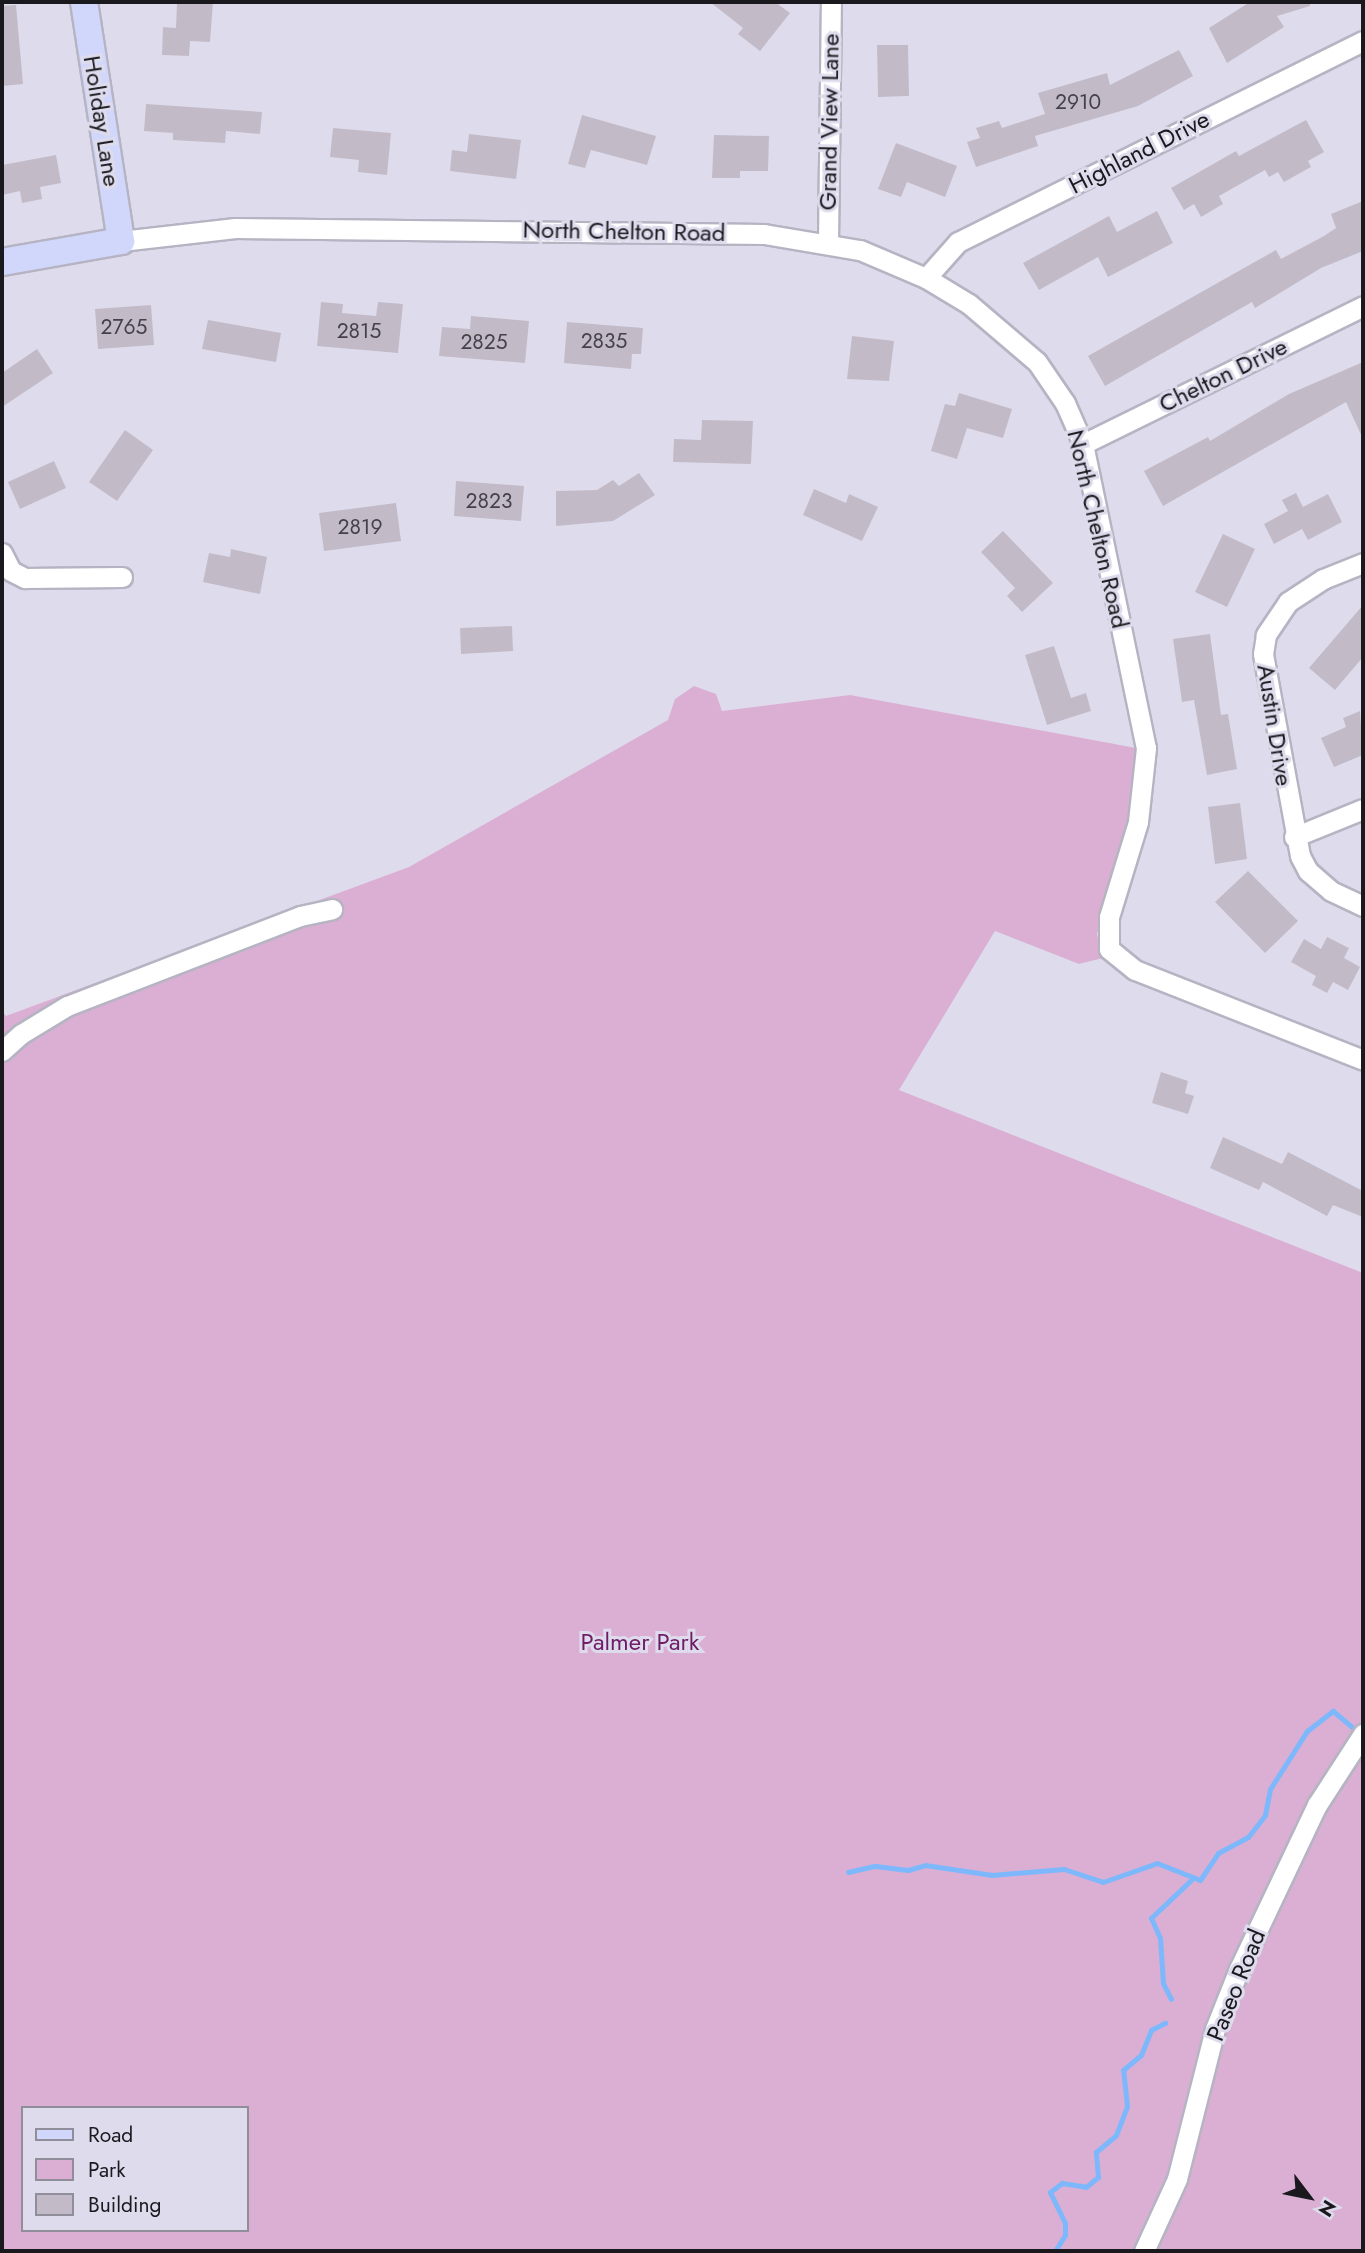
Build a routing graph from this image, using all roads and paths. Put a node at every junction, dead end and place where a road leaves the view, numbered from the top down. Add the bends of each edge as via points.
1 (84, 2) edge
2 (831, 2) edge
3 (1363, 41) edge
4 (121, 241) junction
5 (828, 242) junction
6 (2, 262) edge
7 (926, 278) junction
8 (1363, 306) edge
9 (1083, 444) junction
10 (2, 554) edge
11 (1363, 563) edge
12 (122, 577) dead end
13 (1363, 810) edge
14 (1294, 837) junction
15 (1363, 906) edge
16 (332, 909) dead end
17 (2, 1051) edge
18 (1363, 1060) edge
19 (1363, 1734) edge
20 (1144, 2251) edge

1 - 4 street, Holiday Lane
2 - 5 street, Grand View Lane
3 - 7 street, Highland Drive via 958,242
4 - 5 street, North Chelton Road via 234,228 409,227 764,234
4 - 6 street, North Chelton Road
5 - 7 street, North Chelton Road via 891,261
7 - 9 street, North Chelton Road via 1023,346 1065,403
8 - 9 street, Chelton Drive
9 - 18 street, North Chelton Road via 1146,748 1138,822 1109,916 1109,949 1135,970
10 - 12 street via 11,571 25,578
11 - 14 street, Austin Drive via 1297,595 1276,616 1266,635 1264,674
13 - 14 street
14 - 15 street, Austin Drive via 1308,871 1331,891
16 - 17 street via 300,916 67,1006
19 - 20 street, Paseo Road via 1317,1805 1239,1969 1215,2029 1177,2179

